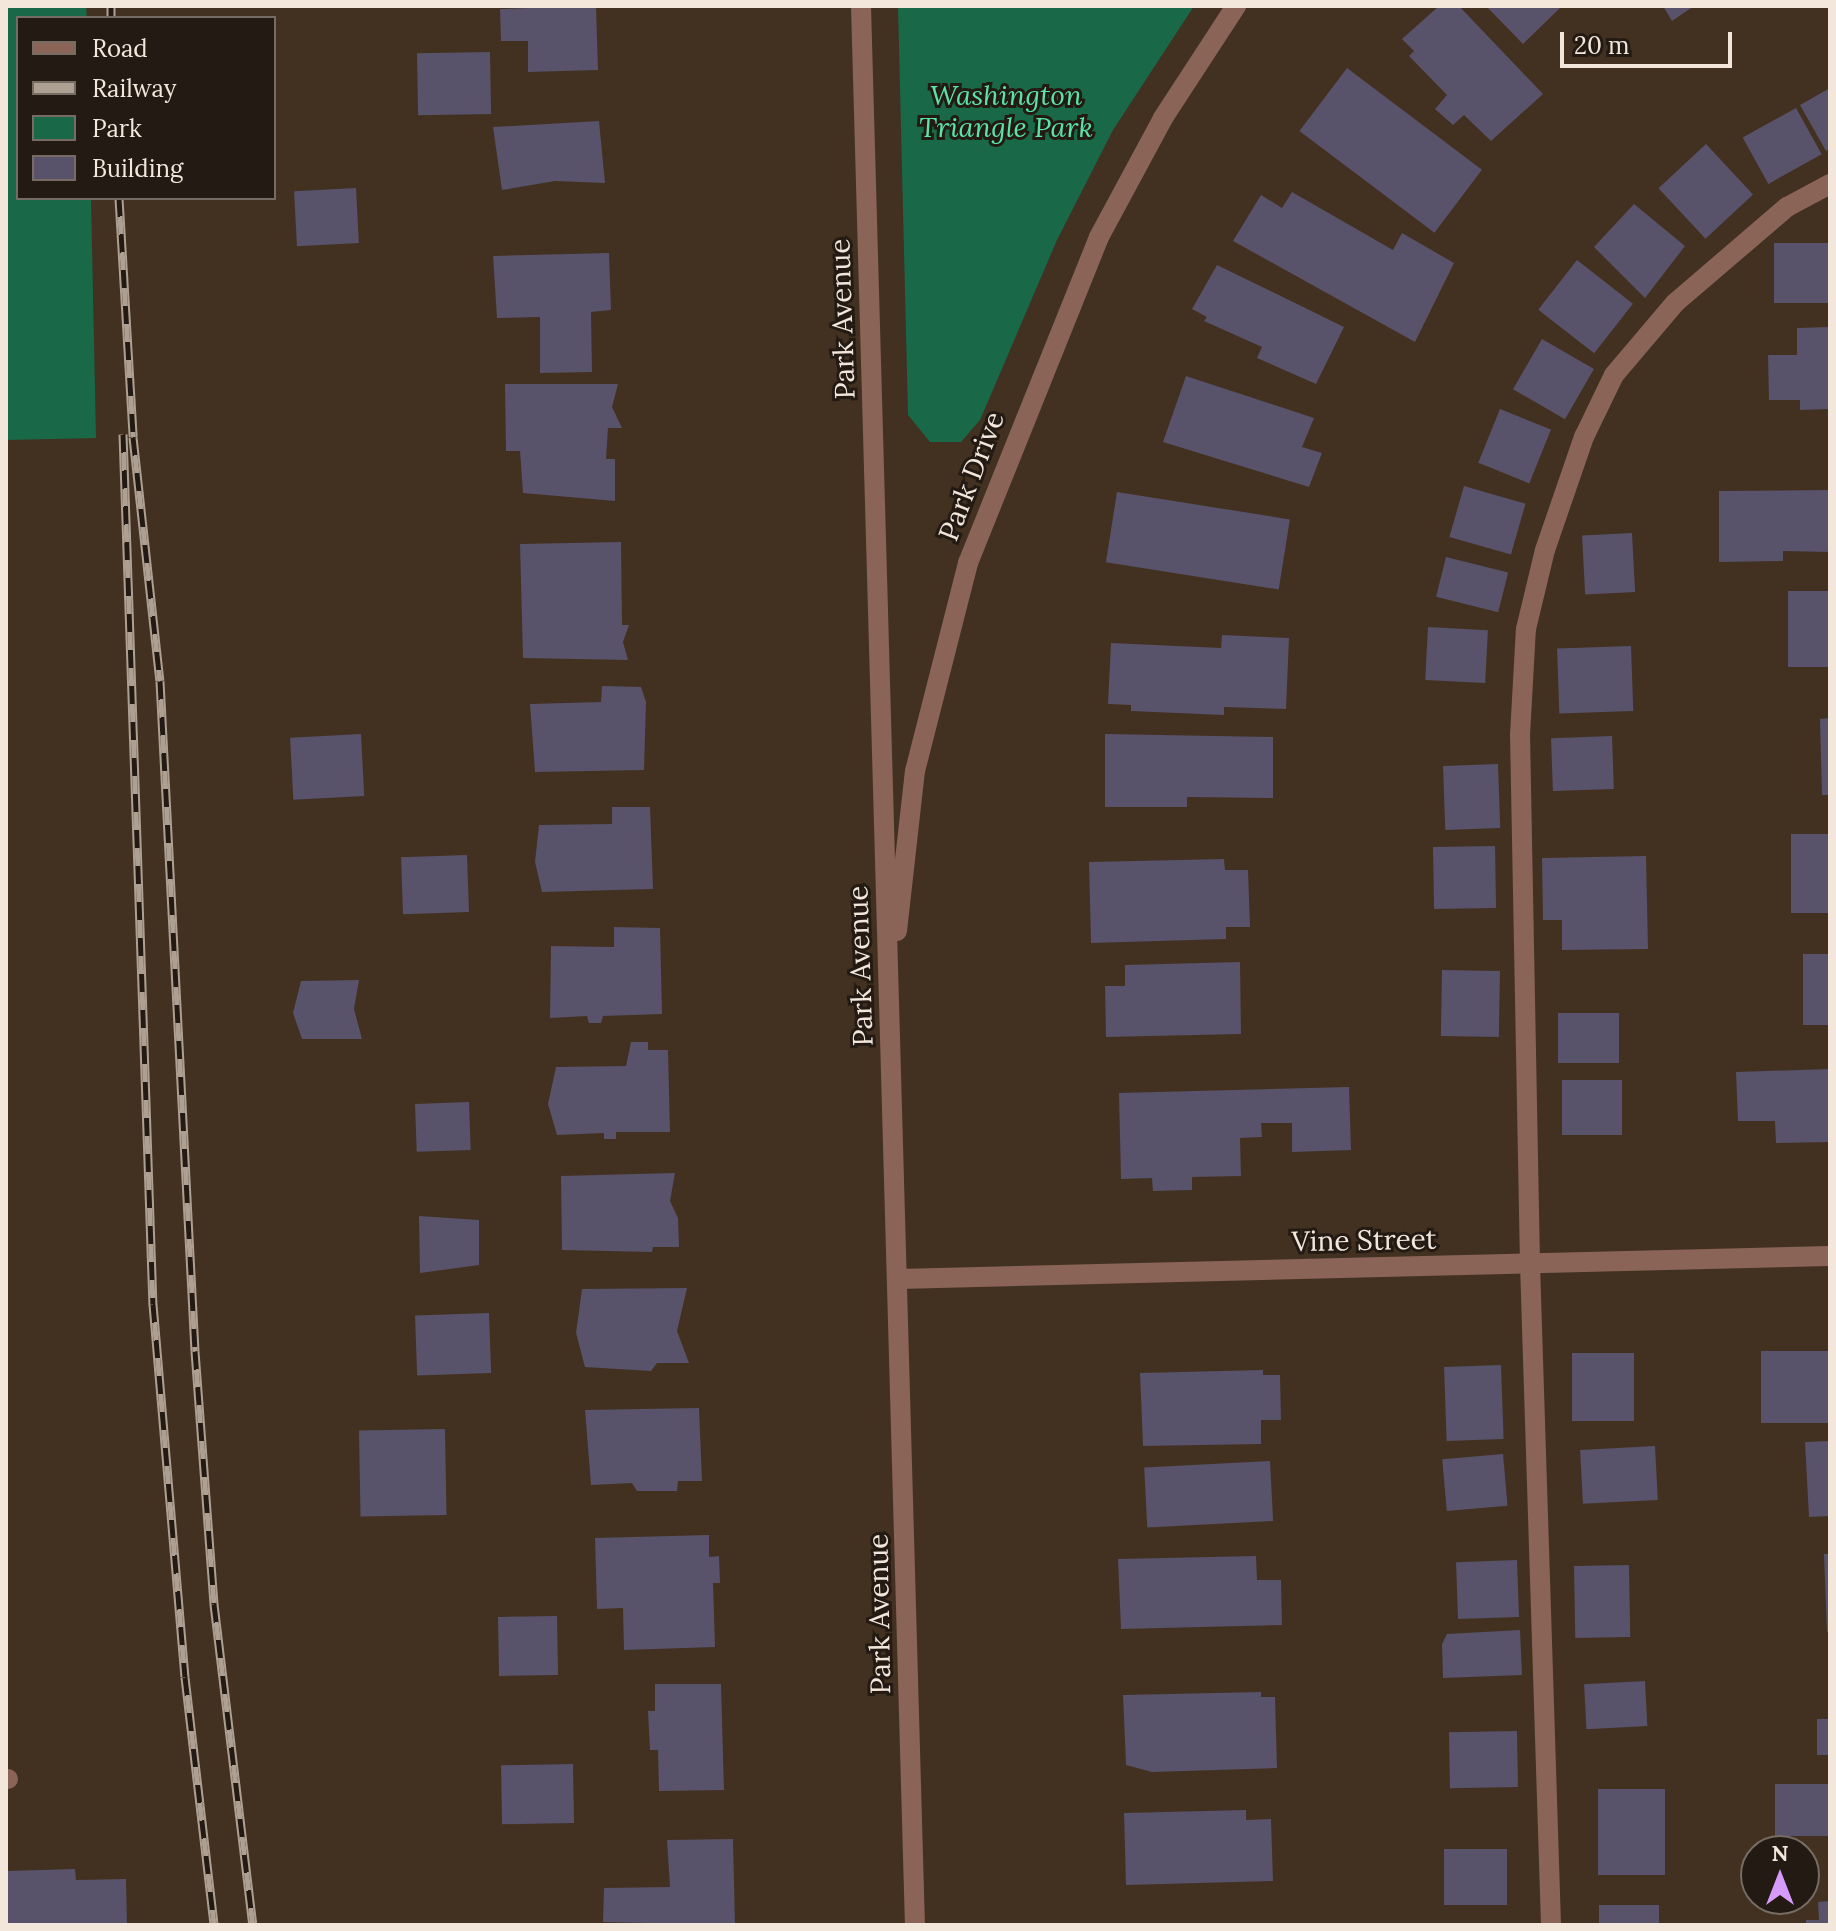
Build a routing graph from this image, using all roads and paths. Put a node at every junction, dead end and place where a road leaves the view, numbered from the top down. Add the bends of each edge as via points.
1 (861, 6) edge
2 (1236, 6) edge
3 (1830, 184) edge
4 (889, 1009) junction
5 (1830, 1256) edge
6 (1530, 1264) junction
7 (899, 1279) junction
8 (915, 1925) edge
9 (1551, 1925) edge

1 - 4 street, Park Avenue
2 - 4 street, Park Drive via 1163,118 1099,237 968,563 915,771
3 - 6 street via 1787,207 1675,303 1614,375 1584,437 1545,550 1526,629 1520,735
4 - 7 street, Park Avenue
5 - 6 street, Vine Street
6 - 7 street, Vine Street
6 - 9 street
7 - 8 street, Park Avenue

